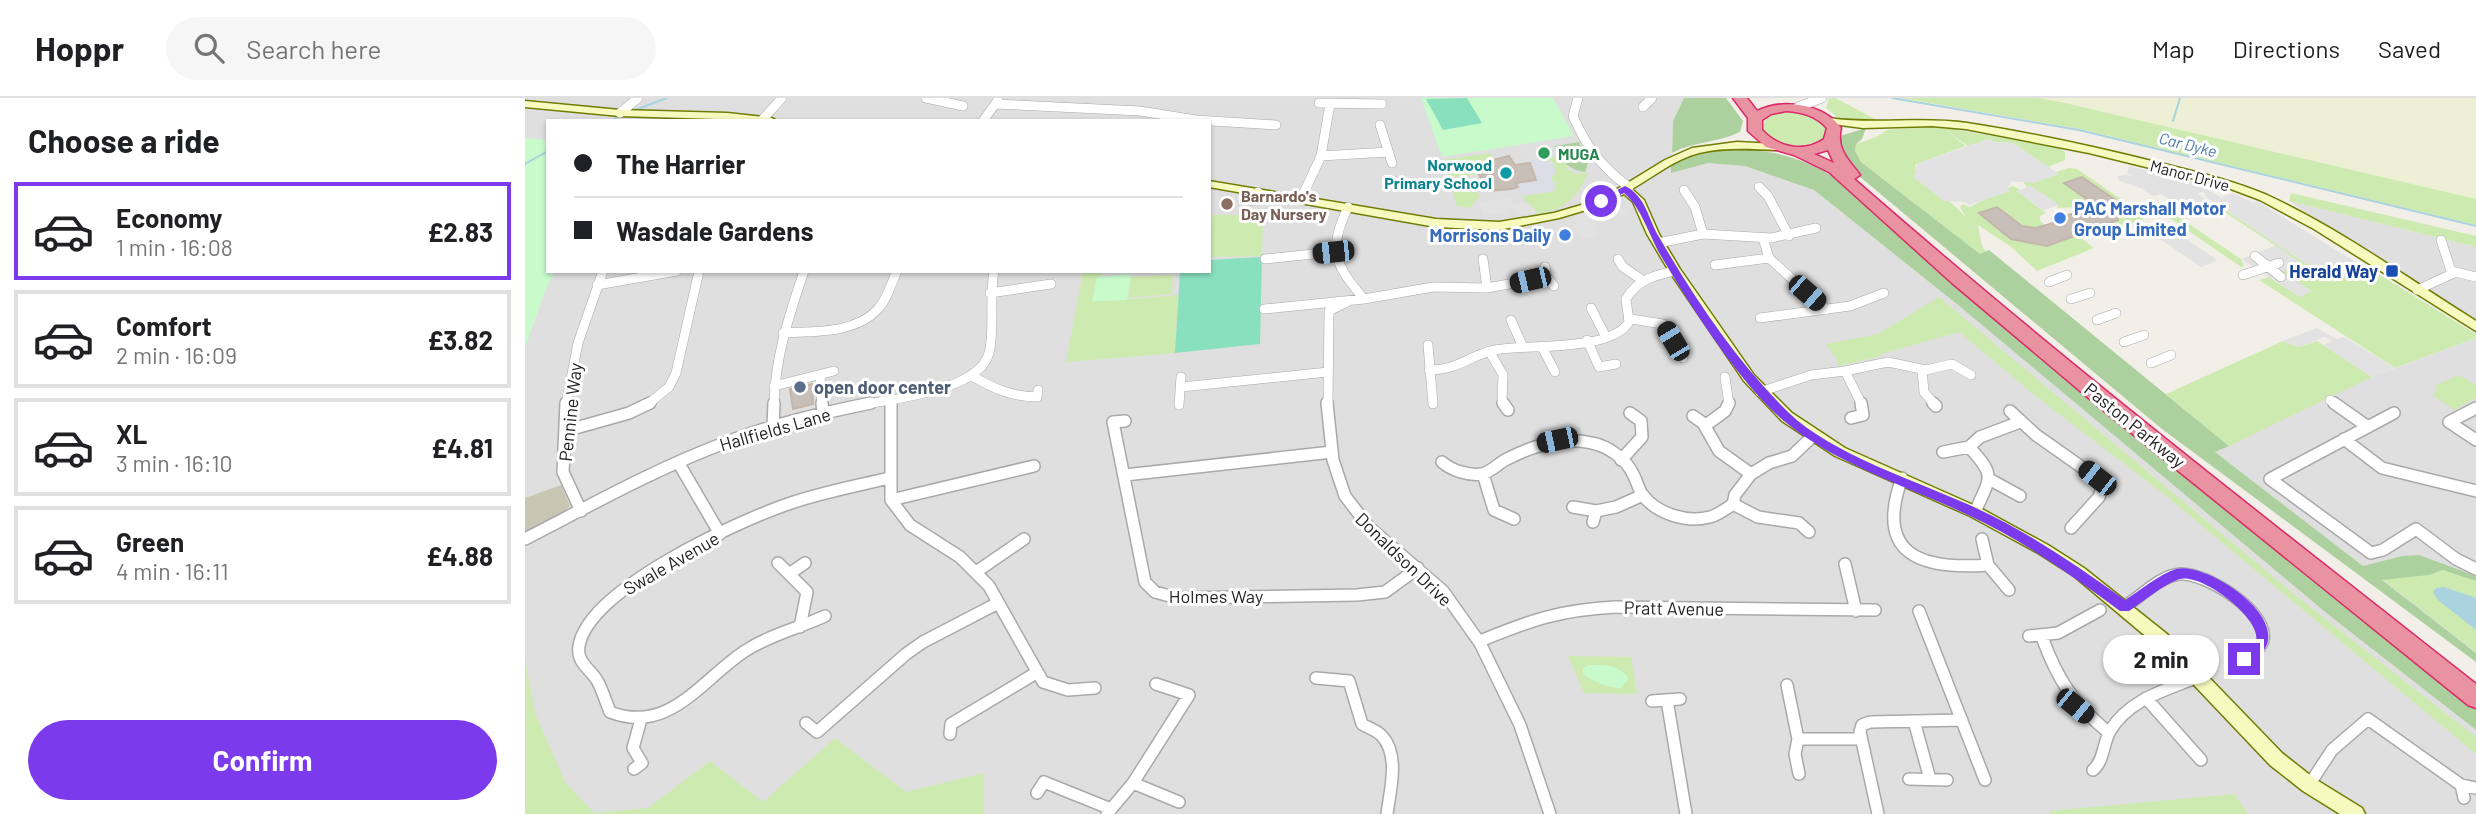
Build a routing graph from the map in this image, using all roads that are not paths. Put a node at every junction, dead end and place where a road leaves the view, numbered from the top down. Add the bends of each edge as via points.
1 (638, 98) edge
2 (782, 98) edge
3 (926, 98) edge
4 (1578, 98) edge
5 (1652, 98) edge
6 (1740, 98) edge
7 (1757, 98) edge
8 (1822, 98) edge
9 (997, 101) edge
10 (1319, 103) dead end
11 (525, 104) edge
12 (1330, 104) junction
13 (1382, 104) dead end
14 (963, 106) dead end
15 (1643, 107) dead end
16 (1780, 107) junction
17 (1798, 107) junction
18 (620, 113) junction
19 (725, 118) edge
20 (1825, 118) junction
21 (746, 119) edge
22 (768, 119) edge
23 (984, 119) edge
24 (1189, 119) edge
25 (1211, 121) edge
26 (1754, 123) junction
27 (1276, 125) dead end
28 (1380, 125) dead end
29 (1869, 126) junction
30 (1833, 138) junction
31 (1715, 147) junction
32 (1776, 147) junction
33 (1796, 151) junction
34 (1388, 152) junction
35 (1321, 156) junction
36 (1392, 163) dead end
37 (1211, 185) edge
38 (1759, 187) dead end
39 (1627, 188) junction
40 (1684, 190) dead end
41 (1301, 199) junction
42 (1348, 207) junction
43 (1817, 228) dead end
44 (1703, 234) junction
45 (1789, 236) junction
46 (1763, 237) junction
47 (2441, 240) dead end
48 (1658, 243) junction
49 (1333, 252) junction
50 (2255, 256) dead end
51 (1769, 258) junction
52 (1265, 259) dead end
53 (1483, 259) dead end
54 (1618, 259) dead end
55 (2279, 263) dead end
56 (1716, 265) dead end
57 (2267, 267) junction
58 (1675, 271) junction
59 (2451, 271) junction
60 (602, 273) edge
61 (666, 273) edge
62 (699, 273) edge
63 (803, 273) edge
64 (896, 273) edge
65 (994, 273) edge
66 (2067, 275) dead end
67 (2243, 275) dead end
68 (2281, 276) dead end
69 (2476, 277) edge
70 (1642, 280) junction
71 (2049, 282) dead end
72 (1051, 284) dead end
73 (597, 285) junction
74 (1554, 286) dead end
75 (1487, 288) junction
76 (2417, 290) junction
77 (990, 293) junction
78 (1884, 293) dead end
79 (2090, 293) dead end
80 (1364, 299) junction
81 (2071, 299) dead end
82 (1349, 301) junction
83 (1591, 308) dead end
84 (1264, 309) dead end
85 (1826, 310) junction
86 (2116, 313) dead end
87 (1760, 318) dead end
88 (1631, 319) junction
89 (1511, 320) dead end
90 (2097, 320) dead end
91 (2476, 327) edge
92 (783, 333) junction
93 (2144, 335) dead end
94 (1606, 337) junction
95 (1587, 340) junction
96 (2124, 342) dead end
97 (1428, 345) dead end
98 (1522, 345) junction
99 (1542, 347) junction
100 (1489, 351) junction
101 (2171, 355) dead end
102 (1683, 358) dead end
103 (2151, 363) dead end
104 (1616, 364) dead end
105 (1429, 370) junction
106 (1922, 370) junction
107 (834, 371) dead end
108 (1328, 372) junction
109 (1555, 372) dead end
110 (1845, 372) junction
111 (820, 374) junction
112 (1971, 374) dead end
113 (972, 376) junction
114 (1725, 377) dead end
115 (774, 386) junction
116 (1038, 390) dead end
117 (1760, 392) junction
118 (891, 399) junction
119 (2330, 400) dead end
120 (1433, 404) dead end
121 (1179, 405) dead end
122 (1936, 406) dead end
123 (2476, 408) edge
124 (1508, 410) dead end
125 (2011, 411) dead end
126 (1630, 413) dead end
127 (2394, 413) dead end
128 (823, 414) junction
129 (1693, 416) dead end
130 (1851, 418) dead end
131 (1125, 421) dead end
132 (2020, 422) junction
133 (1706, 425) junction
134 (773, 426) junction
135 (2368, 427) junction
136 (565, 431) junction
137 (1813, 436) junction
138 (2344, 439) junction
139 (2476, 440) edge
140 (1969, 447) junction
141 (1332, 452) junction
142 (1943, 452) dead end
143 (1017, 457) dead end
144 (1621, 460) junction
145 (678, 462) junction
146 (1442, 462) dead end
147 (1034, 466) dead end
148 (1018, 470) junction
149 (1483, 474) junction
150 (1751, 474) junction
151 (1125, 475) junction
152 (889, 478) junction
153 (1902, 478) junction
154 (1989, 479) junction
155 (2476, 491) edge
156 (1643, 495) junction
157 (2020, 496) dead end
158 (891, 500) junction
159 (1733, 504) junction
160 (1573, 507) dead end
161 (582, 511) junction
162 (1975, 512) junction
163 (1514, 519) dead end
164 (2071, 528) dead end
165 (1809, 532) dead end
166 (720, 534) junction
167 (525, 539) edge
168 (1024, 539) dead end
169 (1982, 539) dead end
170 (778, 563) dead end
171 (805, 563) dead end
172 (1845, 564) dead end
173 (1987, 565) junction
174 (1418, 568) junction
175 (1972, 568) junction
176 (2476, 569) edge
177 (976, 572) junction
178 (789, 574) junction
179 (1977, 580) dead end
180 (2010, 590) dead end
181 (998, 603) junction
182 (2125, 607) junction
183 (1875, 610) dead end
184 (2100, 610) dead end
185 (1856, 611) junction
186 (1919, 611) dead end
187 (825, 616) dead end
188 (800, 627) junction
189 (1480, 641) junction
190 (2231, 669) dead end
191 (1035, 673) junction
192 (2197, 677) junction
193 (1316, 678) dead end
194 (2476, 682) edge
195 (1156, 684) dead end
196 (1787, 685) dead end
197 (1095, 688) dead end
198 (2146, 698) junction
199 (2476, 698) edge
200 (1652, 701) dead end
201 (641, 719) junction
202 (1962, 720) junction
203 (1914, 721) junction
204 (806, 723) dead end
205 (2109, 733) junction
206 (950, 734) dead end
207 (1798, 738) junction
208 (1861, 739) junction
209 (2201, 760) dead end
210 (634, 769) dead end
211 (2092, 770) dead end
212 (1799, 774) dead end
213 (1909, 779) dead end
214 (1930, 779) junction
215 (1947, 780) dead end
216 (1985, 780) dead end
217 (1133, 783) junction
218 (2309, 785) junction
219 (2476, 788) edge
220 (1037, 793) dead end
221 (1179, 802) dead end
222 (1109, 811) edge
223 (1387, 814) edge
224 (1551, 814) edge
225 (1686, 814) edge
226 (1878, 814) edge
227 (2356, 814) edge

1 - 18 street
2 - 22 street
3 - 14 street
4 - 39 street via 1573,116 1586,143 1600,165
5 - 15 street
6 - 26 highway
7 - 16 highway
8 - 17 street
8 - 20 street
9 - 23 street
9 - 24 street
10 - 12 street
11 - 18 street
12 - 13 street
12 - 35 street
16 - 17 highway
16 - 26 highway via 1762,112
17 - 20 highway
18 - 19 street
19 - 21 street
20 - 29 street, Manor Drive
20 - 30 highway, Paston Parkway
25 - 27 street
26 - 31 street via 1735,140
26 - 32 highway via 1761,138
28 - 34 street
29 - 30 street, Manor Drive
29 - 76 street, Manor Drive via 1958,124 2077,145 2218,181 2295,213
30 - 33 highway via 1820,148
30 - 194 highway, Paston Parkway via 1849,172 1968,274
31 - 32 street
31 - 39 street via 1682,156
32 - 33 highway
33 - 199 highway, Paston Parkway via 1834,169 2105,401
34 - 35 street
34 - 36 street
35 - 41 street
37 - 41 street via 1255,197
38 - 45 street
39 - 42 street via 1578,209 1499,226 1436,223
39 - 48 street via 1638,200
40 - 44 street
41 - 42 street
42 - 49 street
43 - 45 street
44 - 46 street
44 - 48 street
45 - 46 street
46 - 51 street
47 - 59 street
48 - 58 street
49 - 52 street
49 - 80 street via 1347,281
50 - 57 street
51 - 56 street
51 - 85 street
53 - 75 street
54 - 70 street
55 - 57 street
57 - 67 street
57 - 68 street
58 - 70 street
58 - 117 street
59 - 69 street
59 - 76 street
60 - 73 street, Pennine Way
61 - 73 street
62 - 136 street via 669,389 650,403
63 - 92 street
64 - 92 street via 881,304 862,321
65 - 77 street
66 - 71 street
70 - 88 street via 1626,299
72 - 77 street
73 - 136 street, Pennine Way via 569,386
74 - 75 street via 1546,272
75 - 80 street via 1441,286
76 - 91 street, Manor Drive
77 - 113 street via 990,351
78 - 85 street
79 - 81 street
80 - 82 street
82 - 84 street
82 - 108 street, Donaldson Drive via 1329,311
83 - 94 street
85 - 87 street
86 - 90 street
88 - 94 street via 1627,327
88 - 102 street via 1663,324
89 - 98 street
92 - 115 street
93 - 96 street
94 - 95 street
95 - 99 street
95 - 104 street via 1599,367
97 - 105 street
98 - 99 street
98 - 100 street
99 - 109 street
100 - 105 street via 1463,365
100 - 124 street via 1507,389 1503,401
101 - 103 street
105 - 120 street
106 - 110 street via 1885,362
106 - 112 street via 1952,364
106 - 122 street via 1924,392
107 - 111 street
108 - 121 street via 1181,382
108 - 141 street, Donaldson Drive
110 - 117 street via 1801,377
110 - 130 street via 1863,407 1863,415
111 - 115 street
111 - 128 street
113 - 116 street via 1017,397 1037,397
113 - 118 street, Hallfields Lane via 947,387
114 - 133 street via 1729,407
115 - 134 street
117 - 137 street
118 - 128 street, Hallfields Lane
118 - 152 street
119 - 135 street
123 - 139 street via 2449,422
125 - 132 street
126 - 144 street via 1641,421 1642,437
127 - 135 street
128 - 134 street, Hallfields Lane
129 - 133 street
131 - 151 street, Holmes Way via 1113,422
132 - 140 street via 1980,437
132 - 164 street via 2097,478 2102,488
133 - 150 street via 1717,449
134 - 145 street, Hallfields Lane
135 - 138 street
136 - 161 street, Pennine Way via 563,474
137 - 150 street via 1792,456
137 - 153 street
138 - 155 street via 2382,467
138 - 176 street via 2270,479 2371,553 2416,529
140 - 142 street
140 - 154 street via 1990,471
141 - 151 street
141 - 174 street, Donaldson Drive via 1356,514
143 - 148 street
144 - 149 street via 1598,445 1557,440 1525,448
144 - 156 street via 1632,470
145 - 161 street, Hallfields Lane
145 - 166 street
146 - 149 street via 1451,470
147 - 148 street
148 - 158 street
149 - 163 street via 1494,510
150 - 159 street
151 - 174 street, Holmes Way via 1145,582 1160,596 1385,592
152 - 158 street
152 - 166 street, Swale Avenue via 821,493
153 - 162 street
153 - 175 street via 1889,517 1904,548 1933,565
154 - 157 street
154 - 162 street
156 - 159 street via 1655,507 1684,517 1711,517
156 - 160 street via 1595,517
158 - 177 street via 910,525
159 - 165 street via 1758,517 1799,523
161 - 167 street, Hallfields Lane
162 - 182 street via 2043,549
166 - 201 street, Swale Avenue via 619,592 601,607 579,645 581,661 595,678 610,712
168 - 177 street via 1015,553
169 - 173 street
170 - 178 street
171 - 178 street
172 - 185 street
173 - 175 street
173 - 180 street
174 - 189 street, Donaldson Drive via 1441,589
175 - 179 street
177 - 181 street
178 - 188 street via 807,593
181 - 191 street
181 - 204 street via 906,654 817,732
182 - 190 street via 2178,574 2195,575 2225,590 2251,612 2262,626 2264,638 2261,646
182 - 192 street
183 - 185 street, Pratt Avenue
184 - 205 street via 2068,631 2036,637 2075,706
185 - 189 street, Pratt Avenue via 1574,609
186 - 202 street
187 - 188 street
188 - 201 street via 744,652 676,706
189 - 224 street, Donaldson Drive via 1510,697
191 - 197 street via 1055,687
191 - 206 street via 951,724
192 - 198 street
192 - 218 street via 2276,759
193 - 223 street via 1349,681 1364,727 1380,733 1388,747 1392,768
195 - 217 street via 1189,695
196 - 207 street
198 - 205 street via 2129,709
198 - 209 street
200 - 225 street via 1673,700
201 - 210 street via 633,748 642,763
202 - 203 street
202 - 216 street
203 - 208 street via 1881,716 1862,725
203 - 214 street
205 - 211 street via 2099,765
207 - 208 street
207 - 212 street
208 - 226 street
213 - 214 street
214 - 215 street
217 - 221 street
217 - 222 street
218 - 219 street via 2332,750 2368,719 2463,792
218 - 227 street
220 - 222 street via 1044,782

